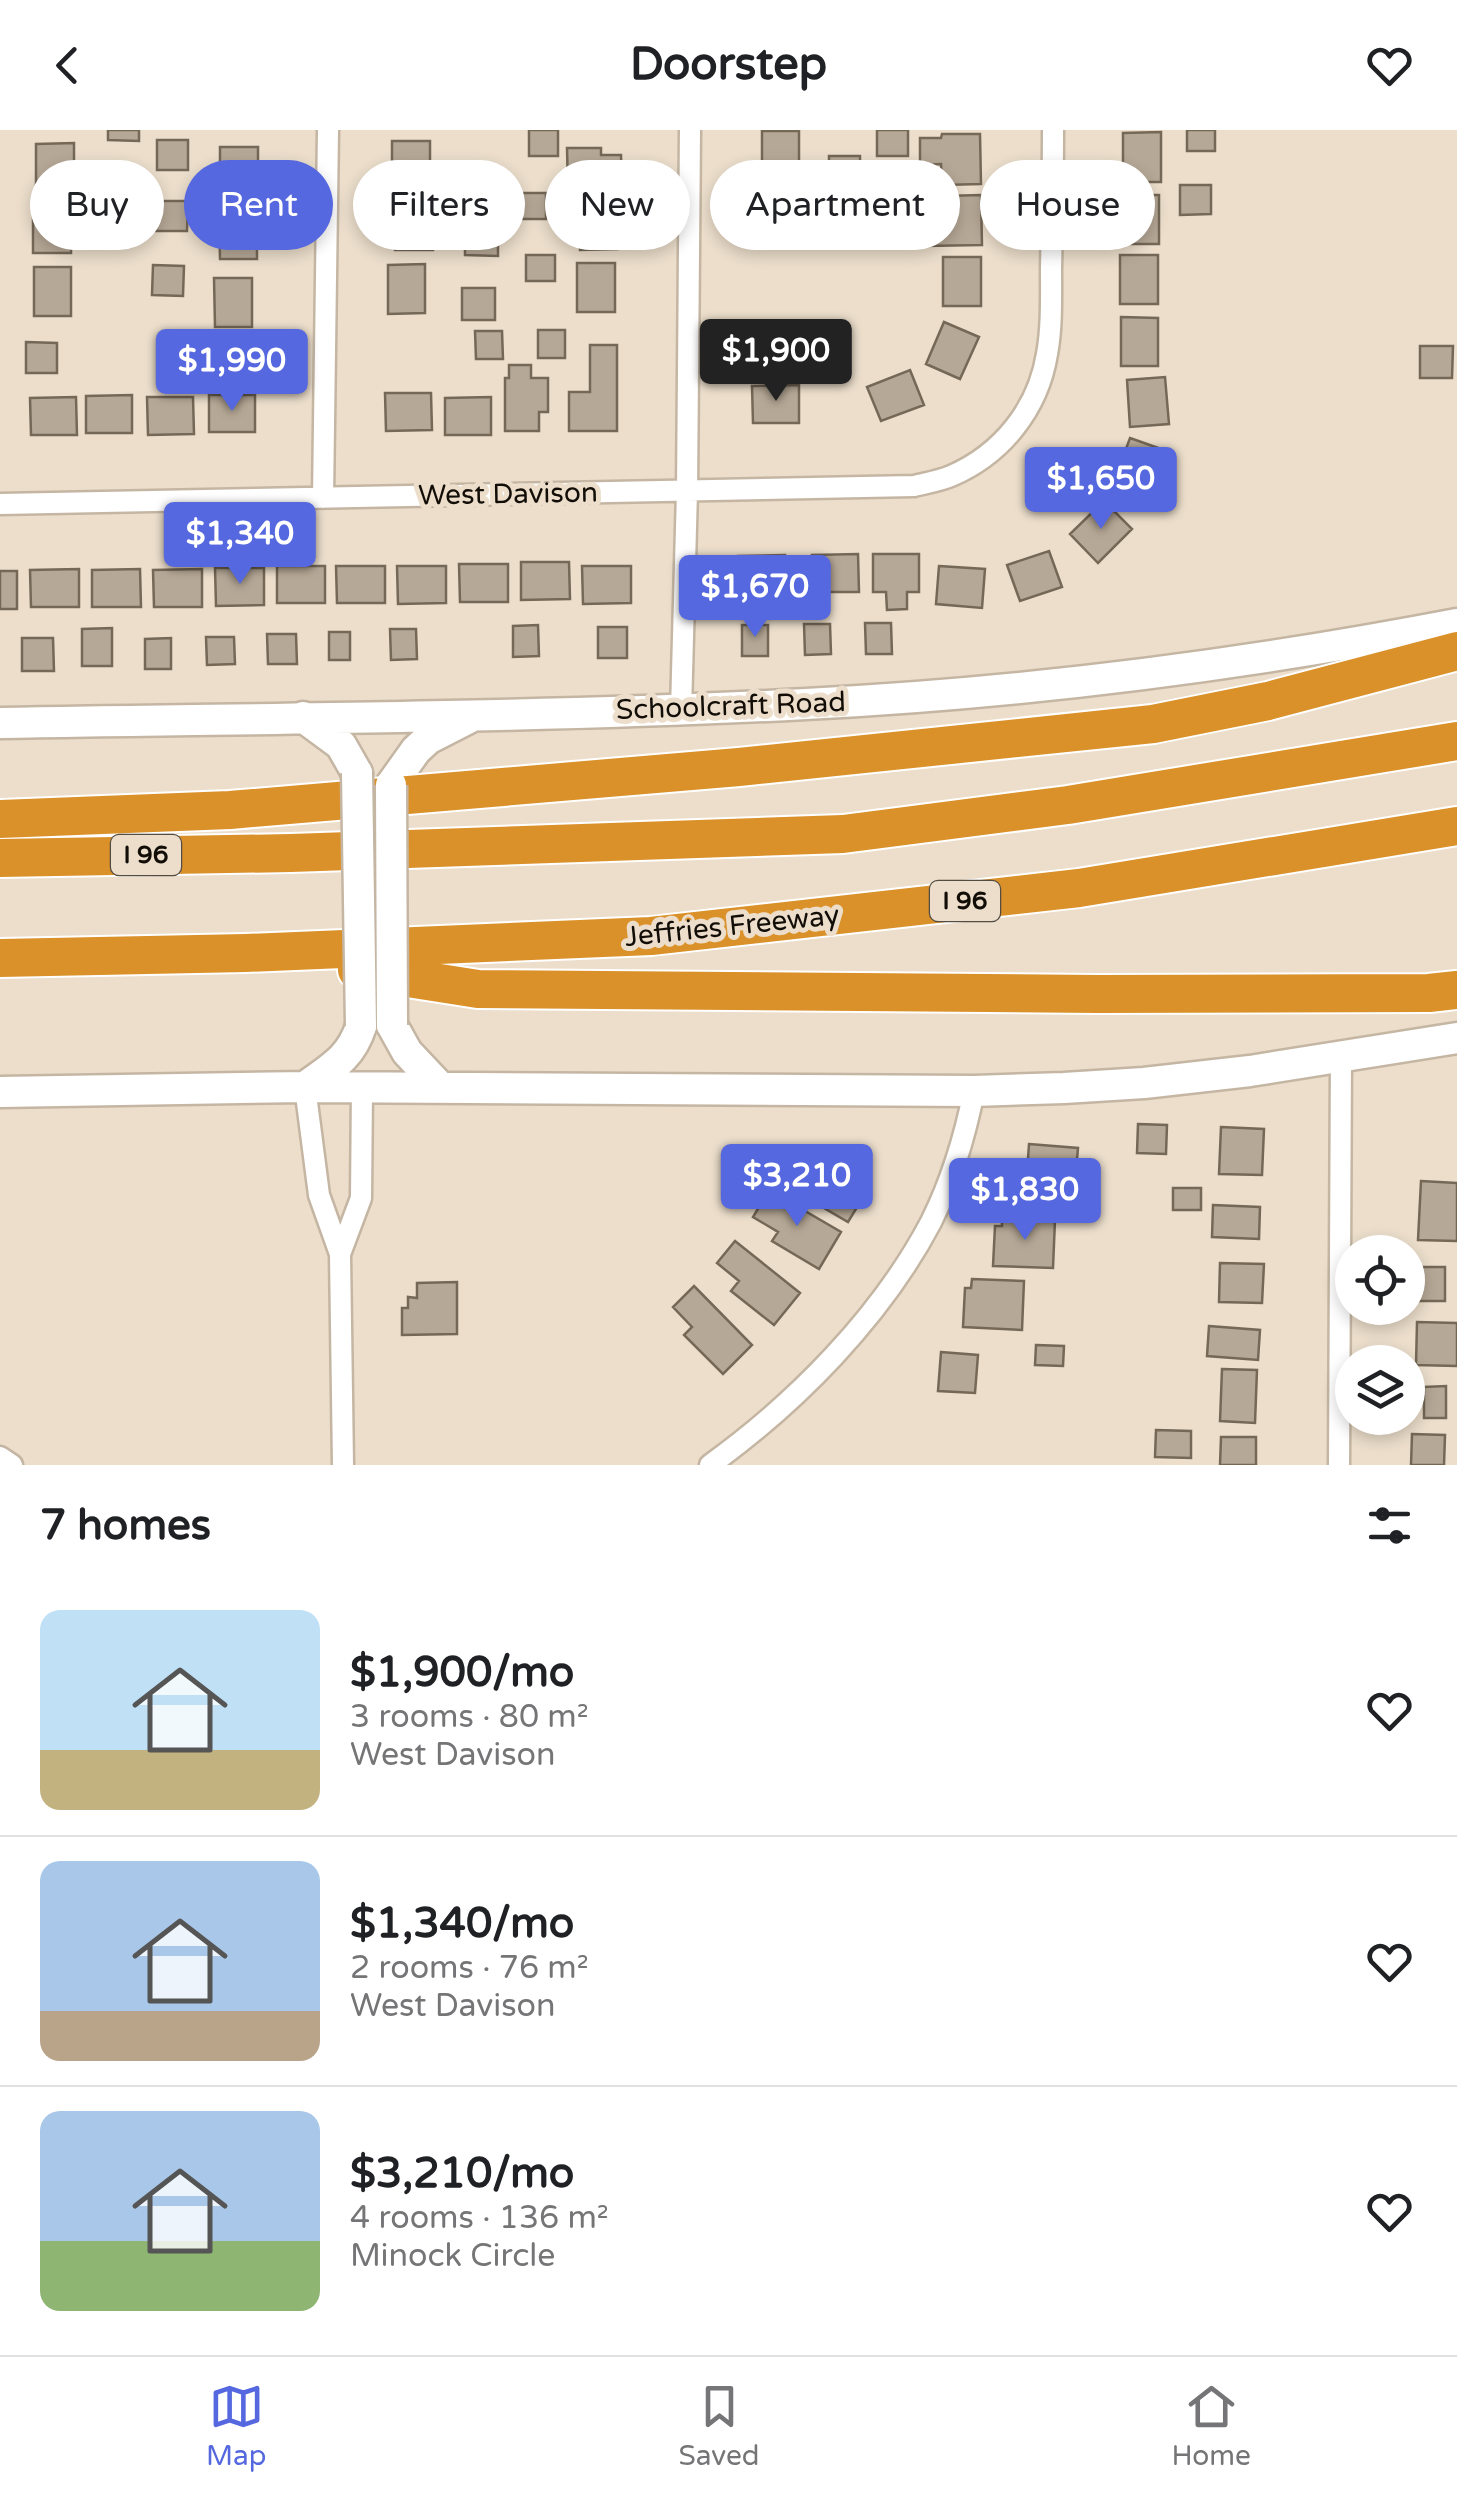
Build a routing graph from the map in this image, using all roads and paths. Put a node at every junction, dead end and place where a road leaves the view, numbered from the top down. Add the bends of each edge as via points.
1 (328, 130) edge
2 (690, 130) edge
3 (1053, 130) edge
4 (687, 491) junction
5 (323, 498) junction
6 (0, 504) edge
7 (1457, 624) edge
8 (1457, 651) edge
9 (681, 710) junction
10 (476, 714) junction
11 (303, 717) junction
12 (0, 722) edge
13 (1457, 741) edge
14 (0, 819) edge
15 (1457, 826) edge
16 (0, 858) edge
17 (246, 954) junction
18 (0, 958) edge
19 (1457, 990) edge
20 (1457, 1038) edge
21 (1341, 1058) junction
22 (305, 1087) junction
23 (362, 1087) junction
24 (440, 1087) junction
25 (974, 1091) junction
26 (0, 1092) edge
27 (340, 1254) junction
28 (0, 1457) edge
29 (12, 1465) edge
30 (342, 1465) edge
31 (710, 1465) edge
32 (1338, 1465) edge

1 - 5 street
2 - 4 street
3 - 4 street, West Davison via 1048,351 1028,411 1004,441 980,462 914,486
4 - 5 street, West Davison
4 - 9 street
5 - 6 street, West Davison
7 - 9 main road, Schoolcraft Road via 1049,685
8 - 14 highway via 1152,724 250,808
9 - 10 main road, Schoolcraft Road
10 - 11 main road, Schoolcraft Road
10 - 24 main road, bridge via 428,739 391,785 392,1025
11 - 12 main road, Schoolcraft Road
11 - 22 main road, bridge via 341,745 357,773 361,1026 342,1060
13 - 16 highway, I 96 via 1068,806 843,834
15 - 17 highway, Jeffries Freeway / I 96 via 1080,888 688,932
17 - 18 highway, Jeffries Freeway / I 96
17 - 19 highway via 478,989
20 - 21 main road
21 - 25 main road via 1144,1082
21 - 32 street
22 - 23 main road
22 - 26 main road
22 - 27 street via 319,1196
23 - 24 main road
23 - 27 street via 361,1198
24 - 25 main road
25 - 31 street via 950,1178 906,1262 830,1359
27 - 30 street
28 - 29 street

